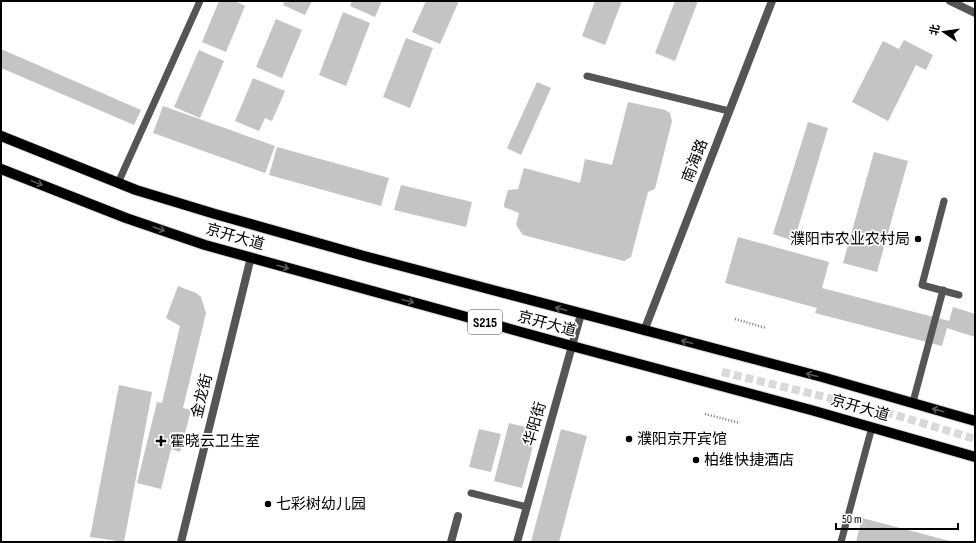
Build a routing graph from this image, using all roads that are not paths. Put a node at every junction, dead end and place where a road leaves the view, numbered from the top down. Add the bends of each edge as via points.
1 (200, 1) edge
2 (772, 1) edge
3 (950, 1) edge
4 (975, 13) edge
5 (587, 76) dead end
6 (729, 111) junction
7 (1, 136) edge
8 (1, 169) edge
9 (118, 183) junction
10 (944, 201) dead end
11 (251, 258) junction
12 (942, 290) junction
13 (959, 295) dead end
14 (580, 314) junction
15 (644, 331) junction
16 (572, 346) junction
17 (913, 402) junction
18 (975, 421) edge
19 (872, 427) junction
20 (975, 457) edge
21 (471, 493) dead end
22 (527, 507) junction
23 (458, 516) dead end
24 (181, 542) edge
25 (451, 542) edge
26 (517, 542) edge
27 (841, 542) edge

1 - 9 lane
2 - 6 street, 南海路
3 - 4 street
5 - 6 lane
6 - 15 street, 南海路
7 - 9 main road, 京开大道 / S215
8 -> 11 main road, 京开大道 / S215 via 126,218
14 -> 9 main road, 京开大道 / S215 via 312,241
10 - 12 lane via 922,285
11 -> 16 main road, 京开大道 / S215
11 - 24 street, 金龙街
12 - 13 lane
12 - 17 lane
14 - 15 main road, 京开大道 / S215
14 - 16 street, 华阳街
17 -> 15 main road, 京开大道 / S215
16 - 19 main road, 京开大道 / S215
16 - 22 street, 华阳街
18 -> 17 main road, 京开大道 / S215
19 - 20 main road, 京开大道 / S215
19 - 27 lane
21 - 22 lane
22 - 26 street, 华阳街
23 - 25 street

